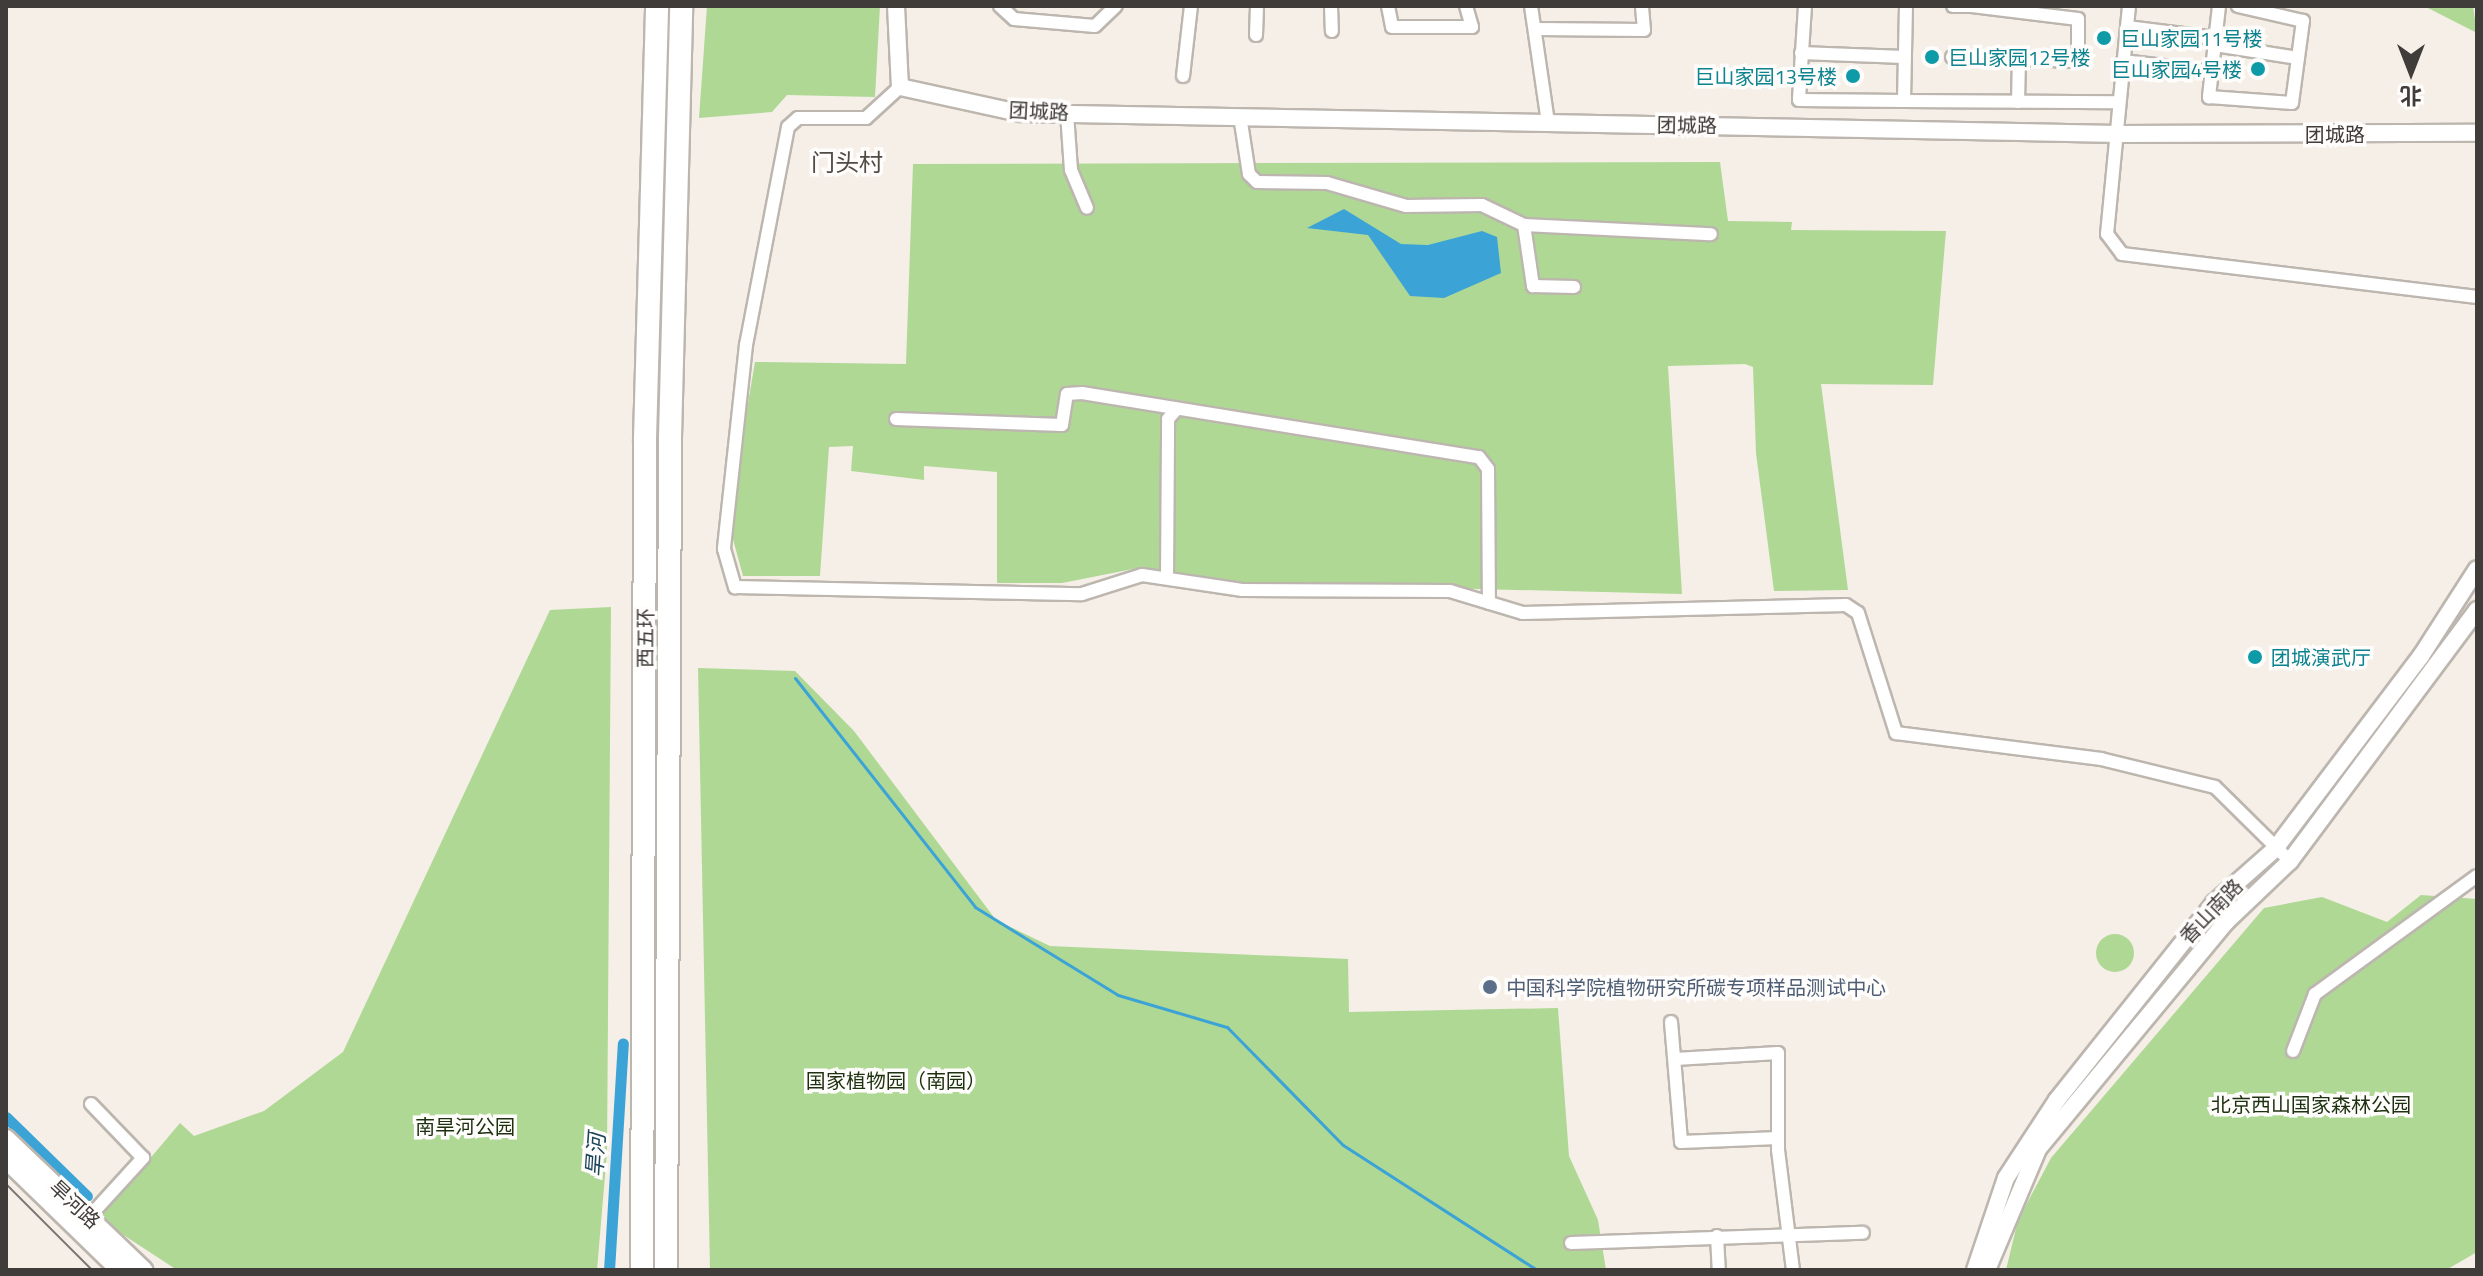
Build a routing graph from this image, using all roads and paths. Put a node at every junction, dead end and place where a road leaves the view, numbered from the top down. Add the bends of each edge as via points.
1 (657, 6) edge
2 (681, 6) edge
3 (896, 6) edge
4 (1000, 6) edge
5 (1116, 6) edge
6 (1191, 6) edge
7 (1257, 6) edge
8 (1331, 6) edge
9 (1388, 6) edge
10 (1466, 6) edge
11 (1531, 6) edge
12 (1642, 6) edge
13 (1805, 6) edge
14 (1906, 6) edge
15 (1953, 6) edge
16 (1970, 6) edge
17 (2129, 6) edge
18 (2219, 6) edge
19 (2238, 6) edge
20 (2127, 27) junction
21 (1537, 29) junction
22 (1332, 31) dead end
23 (1256, 35) dead end
24 (2215, 42) junction
25 (1801, 53) junction
26 (1904, 57) junction
27 (1952, 57) dead end
28 (2298, 58) junction
29 (2019, 59) junction
30 (2123, 61) junction
31 (2212, 72) junction
32 (1183, 76) dead end
33 (900, 87) junction
34 (1904, 101) junction
35 (2018, 102) junction
36 (2119, 102) junction
37 (1067, 113) junction
38 (1240, 116) junction
39 (1548, 122) junction
40 (2477, 133) edge
41 (2118, 134) junction
42 (1087, 208) dead end
43 (1524, 225) junction
44 (1711, 234) dead end
45 (1574, 287) dead end
46 (2477, 297) edge
47 (1176, 410) junction
48 (896, 419) dead end
49 (2477, 569) edge
50 (1167, 578) junction
51 (1489, 603) junction
52 (2477, 610) edge
53 (2275, 849) junction
54 (2290, 861) junction
55 (2477, 876) edge
56 (1671, 1022) dead end
57 (2293, 1051) dead end
58 (1675, 1059) junction
59 (91, 1104) dead end
60 (1778, 1138) junction
61 (6, 1139) edge
62 (6, 1159) edge
63 (671, 1160) junction
64 (645, 1211) junction
65 (90, 1216) junction
66 (1863, 1233) dead end
67 (1717, 1236) junction
68 (1787, 1237) junction
69 (1571, 1243) dead end
70 (120, 1270) edge
71 (143, 1270) edge
72 (635, 1270) edge
73 (642, 1270) edge
74 (666, 1270) edge
75 (680, 1270) edge
76 (1719, 1270) edge
77 (1793, 1270) edge
78 (1975, 1270) edge
79 (1987, 1270) edge

1 - 64 highway, 西五环 via 645,439
2 - 63 highway, 西五环 via 670,437
3 - 33 street
4 - 5 street via 1014,19 1095,26
6 - 32 street
7 - 23 street
8 - 22 street
9 - 10 street via 1392,27 1472,27
11 - 21 street
12 - 21 street via 1644,30
13 - 25 street
14 - 26 street
15 - 16 street
16 - 29 street via 2078,19 2078,61
17 - 20 street
18 - 24 street
19 - 28 street via 2303,21
20 - 24 street
20 - 30 street
21 - 39 street
24 - 28 street
24 - 31 street
25 - 26 street
25 - 34 street via 1799,100
26 - 34 street
27 - 29 street
28 - 31 street via 2292,103 2209,97
29 - 35 street
30 - 31 street
30 - 36 street
33 - 37 street, 团城路 via 1019,113
33 - 50 street via 866,118 798,118 788,127 746,345 724,549 735,587 1082,594 1142,575
34 - 35 street
35 - 36 street
36 - 41 street
37 - 38 street, 团城路
37 - 42 street via 1071,170
38 - 39 street, 团城路
38 - 43 street via 1249,174 1257,182 1327,183 1406,206 1482,205
39 - 41 street, 团城路
40 - 41 street, 团城路
41 - 46 street via 2107,234 2122,254
43 - 44 street
43 - 45 street via 1533,286
47 - 48 street via 1082,393 1067,394 1062,425
47 - 50 street via 1168,419
47 - 51 street via 1479,457 1488,469
49 - 53 street, 香山南路
50 - 51 street via 1242,590 1450,591
51 - 53 street via 1523,613 1846,605 1858,613 1896,733 2101,759 2215,787
52 - 54 street, 香山南路
53 - 54 street
53 - 78 street, 香山南路 via 2214,903 2043,1120 2006,1178
54 - 79 street, 香山南路 via 2177,978 2038,1149 2012,1198
55 - 57 street via 2315,994
56 - 58 street
58 - 60 street via 1681,1142
58 - 60 street via 1778,1053
59 - 65 street via 143,1158
60 - 68 street
61 - 65 main road, 旱河路
62 - 70 main road, 旱河路
63 - 74 highway, 西五环
63 - 75 highway
64 - 72 highway
64 - 73 highway, 西五环
65 - 71 main road, 旱河路
66 - 68 street
67 - 68 street
67 - 69 street
67 - 76 street
68 - 77 street

